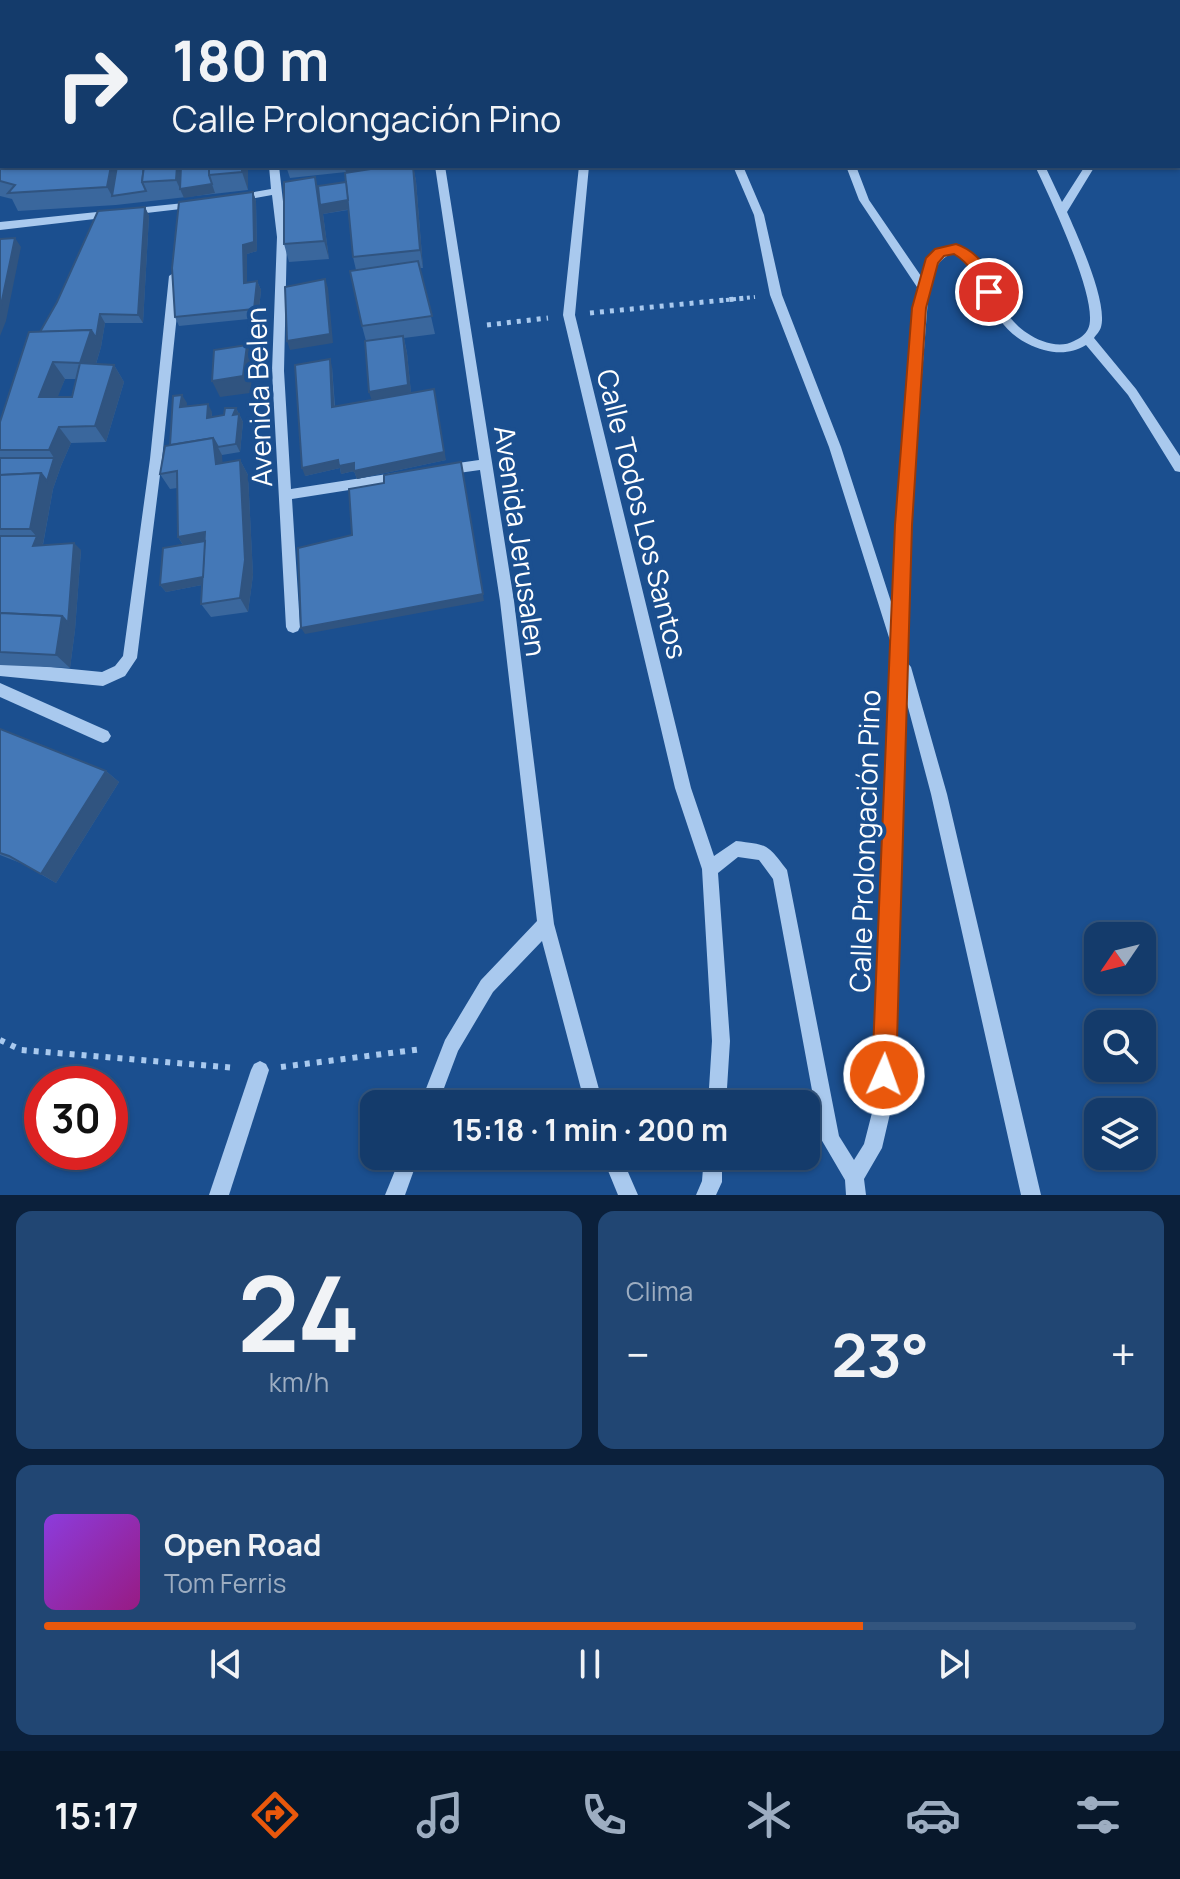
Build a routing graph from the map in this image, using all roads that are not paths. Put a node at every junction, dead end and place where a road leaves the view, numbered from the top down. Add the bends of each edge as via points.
1 (274, 168) edge
2 (440, 168) edge
3 (584, 168) edge
4 (739, 168) edge
5 (852, 168) edge
6 (1041, 168) edge
7 (1089, 168) edge
8 (277, 191) junction
9 (222, 200) edge
10 (208, 203) edge
11 (181, 208) junction
12 (1062, 211) junction
13 (99, 217) junction
14 (179, 223) edge
15 (0, 226) edge
16 (93, 231) edge
17 (176, 267) edge
18 (923, 287) junction
19 (1087, 338) junction
20 (485, 464) junction
21 (1180, 467) edge
22 (424, 473) edge
23 (409, 475) edge
24 (286, 495) junction
25 (293, 627) dead end
26 (901, 654) junction
27 (0, 669) edge
28 (0, 690) edge
29 (103, 736) dead end
30 (710, 869) junction
31 (546, 924) junction
32 (260, 1070) road end
33 (434, 1090) edge
34 (590, 1090) edge
35 (718, 1090) edge
36 (405, 1170) edge
37 (617, 1170) edge
38 (712, 1170) edge
39 (855, 1186) edge
40 (219, 1195) edge
41 (395, 1195) edge
42 (628, 1195) edge
43 (706, 1195) edge
44 (1031, 1195) edge

1 - 8 street, Avenida Belen
2 - 20 street, Avenida Jerusalen
3 - 30 street, Calle Todos Los Santos via 569,315 683,788
4 - 26 street via 759,215 776,295 835,447
5 - 18 street via 864,200
6 - 12 street
7 - 12 street
8 - 9 street
8 - 24 street, Avenida Belen via 282,237 278,371
10 - 11 street
11 - 13 street
11 - 14 street
12 - 19 street via 1095,306 1095,327
13 - 15 street
13 - 16 street
17 - 27 street via 130,658 120,671 103,679
18 - 19 street, Calle Prolongación Pino via 931,261 940,252 956,249 984,275 995,310 1021,335 1048,347 1071,347
18 - 26 street, Calle Prolongación Pino via 903,525
19 - 21 street via 1132,392
20 - 22 street
20 - 31 street, Avenida Jerusalen
23 - 24 street
24 - 25 street, Avenida Belen
26 - 39 street, Calle Prolongación Pino via 883,1105 873,1148
26 - 44 street via 939,794
28 - 29 street
30 - 35 street via 721,1041
30 - 39 street, Calle Prolongación Pino via 736,849 763,852 781,876 830,1139
31 - 33 street via 487,986 451,1046
31 - 34 street
32 - 40 street
36 - 41 street
37 - 42 street
38 - 43 street

